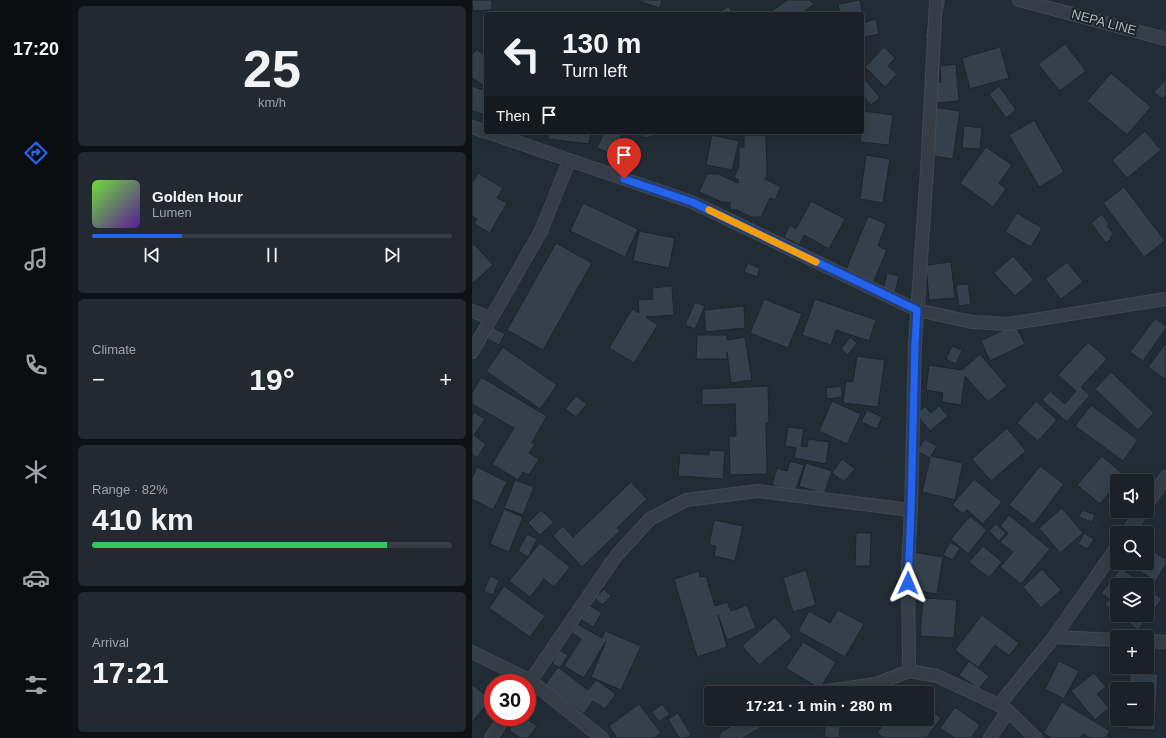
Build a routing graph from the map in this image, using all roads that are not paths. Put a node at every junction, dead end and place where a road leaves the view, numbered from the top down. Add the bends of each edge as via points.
1 (936, 0) edge
2 (1019, 0) edge
3 (1166, 39) edge
4 (472, 127) edge
5 (484, 131) edge
6 (493, 134) edge
7 (569, 161) junction
8 (1166, 299) edge
9 (472, 310) edge
10 (917, 310) junction
11 (491, 318) junction
12 (472, 352) edge
13 (1166, 477) edge
14 (1154, 494) edge
15 (911, 510) junction
16 (1110, 557) edge
17 (1054, 638) junction
18 (1110, 640) edge
19 (1154, 641) edge
20 (1166, 642) edge
21 (472, 652) edge
22 (909, 671) junction
23 (511, 674) edge
24 (536, 674) edge
25 (862, 686) edge
26 (536, 689) edge
27 (1004, 708) junction
28 (499, 726) edge
29 (747, 726) edge
30 (491, 738) edge
31 (602, 738) edge
32 (727, 738) edge
33 (990, 738) edge
34 (1036, 738) edge

1 - 10 street
2 - 3 street, NEPA LINE
4 - 5 street
6 - 7 street
7 - 10 street via 692,202
7 - 11 street via 541,231
8 - 10 street via 1008,324 972,322
9 - 11 street
10 - 15 street
11 - 12 street
13 - 14 street
15 - 22 street via 908,568
15 - 24 street via 758,491 686,500 650,519 616,556
16 - 17 street
17 - 18 street
17 - 27 street
19 - 20 street
21 - 23 street
22 - 25 street via 876,684
22 - 27 street via 937,676
26 - 31 street
27 - 33 street
27 - 34 street
28 - 30 street
29 - 32 street

